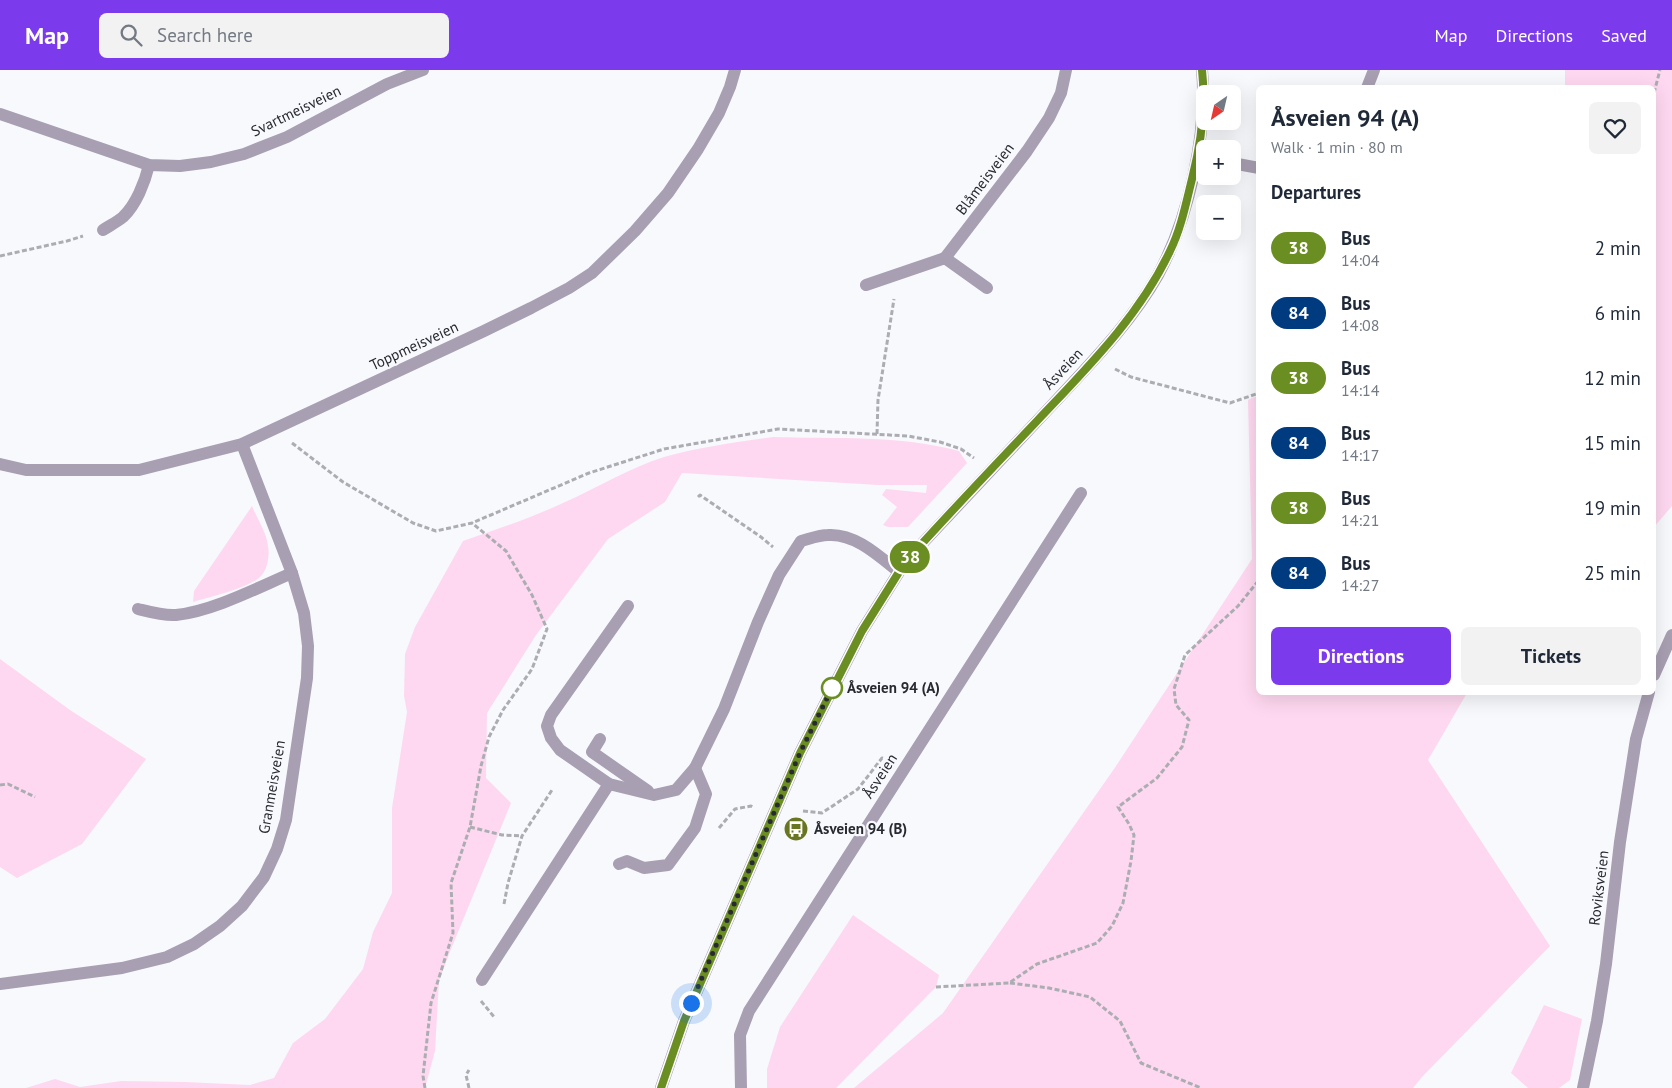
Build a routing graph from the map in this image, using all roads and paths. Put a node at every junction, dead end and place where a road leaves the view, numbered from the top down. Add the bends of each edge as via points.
1 (423, 70) edge
2 (735, 70) edge
3 (1066, 70) edge
4 (1202, 70) edge
5 (1374, 70) edge
6 (1660, 70) edge
7 (1368, 85) edge
8 (1656, 85) edge
9 (0, 114) edge
10 (1202, 140) edge
11 (149, 165) junction
12 (1241, 165) edge
13 (1256, 167) edge
14 (1196, 173) edge
15 (103, 230) joint
16 (0, 256) edge
17 (945, 258) junction
18 (902, 274) junction
19 (866, 285) dead end
20 (987, 288) dead end
21 (1112, 367) dead end
22 (1256, 394) edge
23 (275, 430) junction
24 (876, 434) junction
25 (242, 444) junction
26 (976, 460) dead end
27 (0, 464) edge
28 (1081, 493) dead end
29 (698, 497) dead end
30 (472, 523) junction
31 (775, 549) dead end
32 (899, 572) junction
33 (292, 573) junction
34 (1256, 584) edge
35 (628, 606) dead end
36 (138, 609) dead end
37 (1672, 635) edge
38 (1656, 671) edge
39 (1648, 695) edge
40 (600, 740) dead end
41 (882, 758) dead end
42 (695, 768) junction
43 (610, 784) junction
44 (0, 786) edge
45 (552, 790) dead end
46 (654, 795) junction
47 (36, 797) dead end
48 (750, 806) dead end
49 (803, 811) dead end
50 (470, 827) junction
51 (713, 829) dead end
52 (522, 836) junction
53 (619, 864) dead end
54 (503, 907) dead end
55 (482, 980) dead end
56 (1009, 983) junction
57 (0, 984) edge
58 (936, 987) dead end
59 (469, 1070) dead end
60 (425, 1088) edge
61 (468, 1088) edge
62 (661, 1088) edge
63 (741, 1088) edge
64 (1201, 1088) edge
65 (1583, 1088) edge

1 - 11 street, Svartmeisveien via 387,84 287,136 244,154 180,166
2 - 23 street, Toppmeisveien via 719,113 668,194 592,273 492,328
3 - 17 street, Blåmeisveien via 1061,93 1049,118
4 - 10 street, Åsveien
5 - 7 street
6 - 8 path
9 - 11 street, Svartmeisveien
11 - 15 street via 133,204 122,217
12 - 13 street
14 - 32 street, Åsveien via 1171,250 1140,304 1090,364
15 - 16 path
17 - 18 street
17 - 20 street
18 - 19 street
18 - 24 path via 895,288
21 - 22 path via 1131,377 1230,404
23 - 25 street, Toppmeisveien
23 - 30 path via 343,482 413,523 436,531
24 - 26 path via 940,442 961,449
24 - 30 path via 778,429 664,449 589,473
25 - 27 street, Toppmeisveien via 139,470 26,470
25 - 33 street, Granmeisveien
28 - 63 street, Åsveien via 749,1011 740,1035
29 - 31 path via 700,495 720,508
30 - 50 path via 506,551 532,595 547,629 532,668 489,736
32 - 42 street via 850,538 828,535 801,542 779,575 724,709
32 - 62 street, Åsveien via 862,631 800,753 684,1021
33 - 36 street via 207,608 176,615
33 - 57 street, Granmeisveien via 304,613 307,678 286,820 264,877 242,906 220,926 167,957 122,968
34 - 56 path via 1238,606 1185,655 1174,689 1176,705 1189,720 1182,747 1157,778 1118,807 1134,835 1123,903 1112,926 1097,942 1037,964
35 - 43 street via 551,715 547,726 560,750
37 - 38 street
39 - 65 street, Roviksveien via 1636,739 1606,964
40 - 46 street via 592,752
41 - 49 path via 858,789 822,813
42 - 46 street via 676,790
42 - 53 street via 706,794 695,828 668,864 644,868 627,861
43 - 46 street
43 - 55 street
44 - 47 path via 8,784
45 - 52 path
48 - 51 path via 735,809 718,829
50 - 52 path
50 - 60 path via 452,883 453,933 432,1003 423,1076
52 - 54 path
56 - 58 path
56 - 64 path via 1090,997 1120,1021 1141,1063
59 - 61 path via 466,1075

